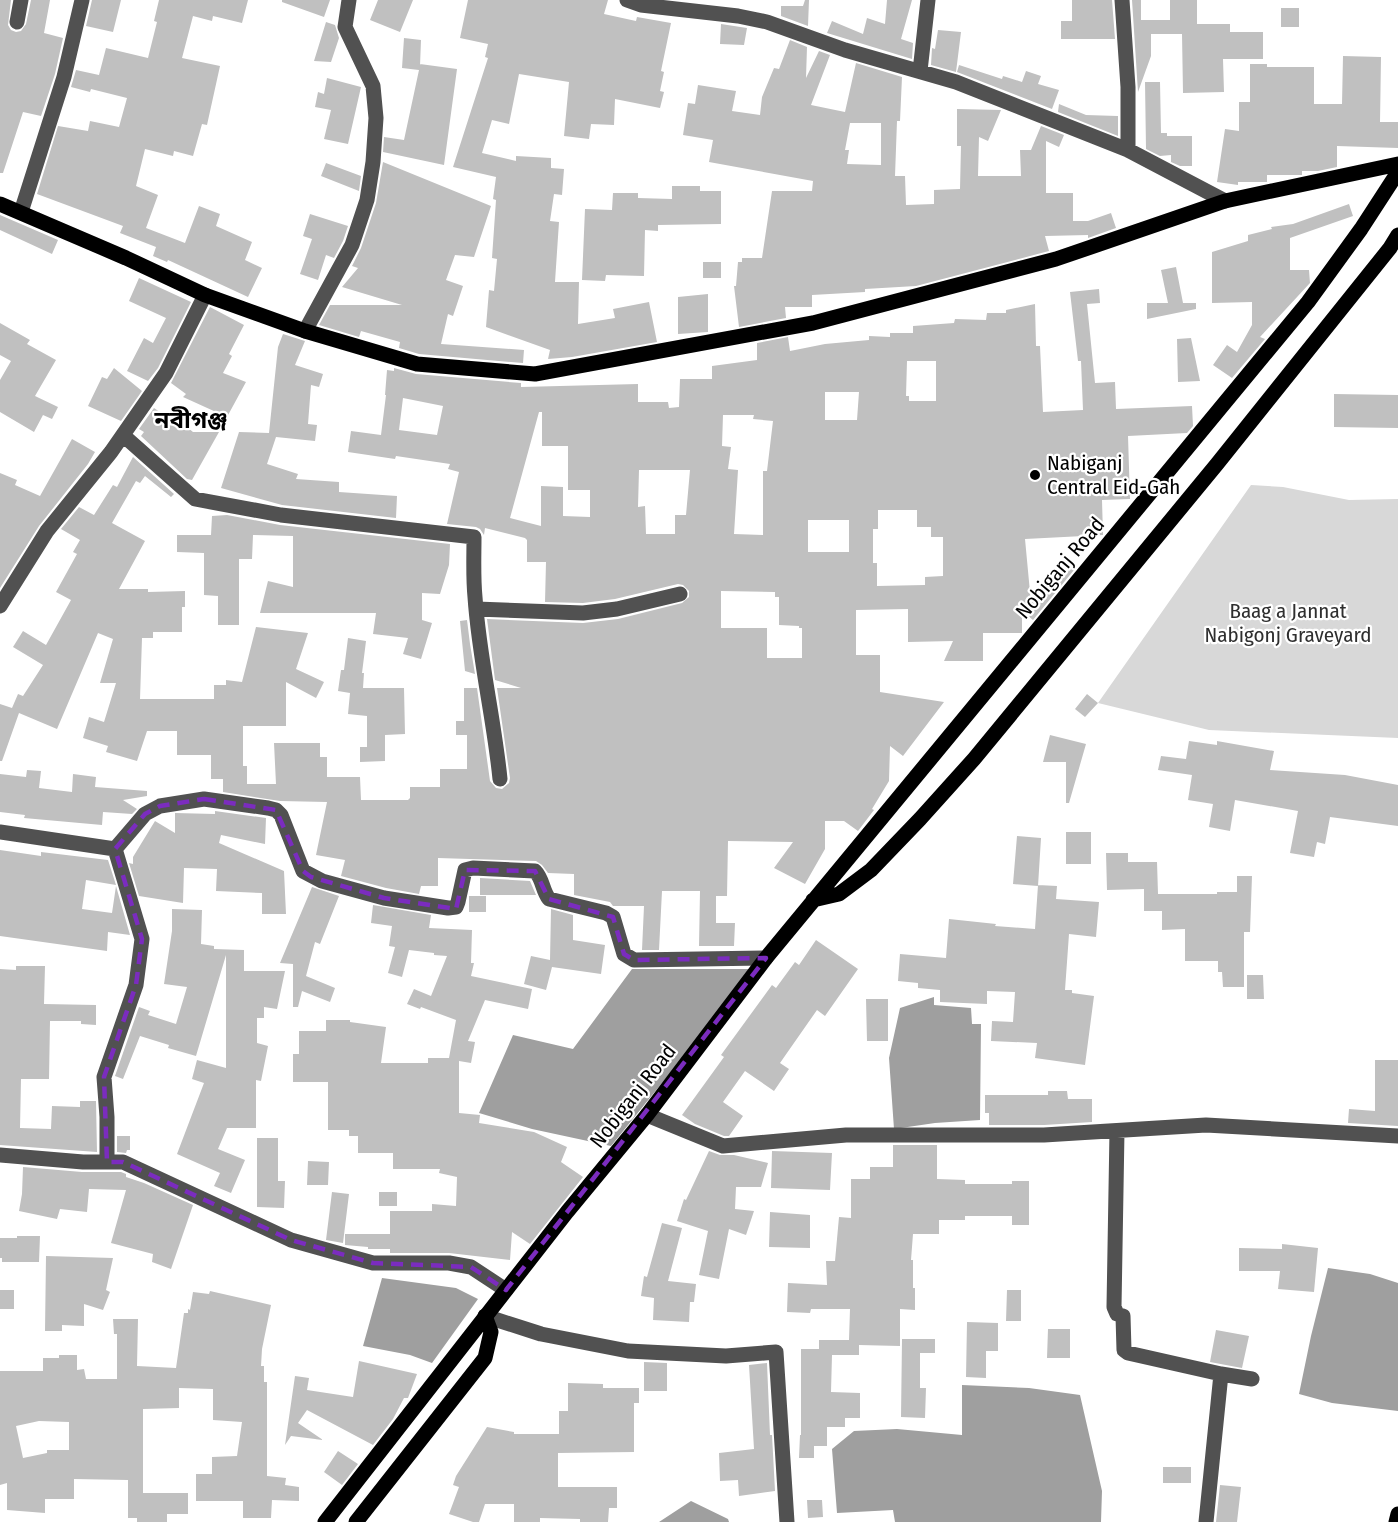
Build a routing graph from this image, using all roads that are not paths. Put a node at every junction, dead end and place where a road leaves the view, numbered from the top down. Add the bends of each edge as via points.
1 (21, 0) edge
2 (82, 0) edge
3 (349, 0) edge
4 (627, 0) edge
5 (928, 0) edge
6 (1122, 0) edge
7 (17, 22) dead end
8 (920, 71) junction
9 (1128, 150) junction
10 (1398, 164) edge
11 (1398, 172) edge
12 (1225, 201) junction
13 (0, 204) edge
14 (21, 212) junction
15 (1398, 235) edge
16 (204, 295) junction
17 (304, 331) junction
18 (124, 436) junction
19 (680, 594) dead end
20 (0, 606) edge
21 (476, 609) junction
22 (500, 779) dead end
23 (0, 832) edge
24 (115, 849) junction
25 (813, 900) junction
26 (766, 958) junction
27 (647, 1114) junction
28 (1117, 1131) junction
29 (1398, 1136) edge
30 (0, 1155) edge
31 (107, 1162) junction
32 (506, 1290) junction
33 (485, 1316) junction
34 (1221, 1374) junction
35 (1252, 1379) dead end
36 (1398, 1514) edge
37 (325, 1522) edge
38 (356, 1522) edge
39 (787, 1522) edge
40 (1206, 1522) edge
41 (1396, 1522) edge

1 - 7 street
2 - 14 street via 64,77
3 - 17 street via 345,27 373,86 373,162 367,200 352,245
4 - 8 street via 767,22
5 - 8 street
6 - 9 street
8 - 9 street
9 - 12 street
10 - 12 main road
11 - 25 main road, Nobiganj Road via 1308,302
12 - 17 main road via 1056,259 813,323 536,374 417,364
13 - 14 main road
14 - 16 main road
15 - 25 main road via 1217,464 974,759 871,870 839,894
16 - 17 main road
16 - 18 street via 166,373
18 - 20 street via 47,531
18 - 21 street via 195,499 281,515 474,537
19 - 21 street via 583,613
21 - 22 street
23 - 24 street
24 - 26 street via 145,814 160,806 204,799 268,808 281,815 303,872 322,881 384,898 448,908 458,902 465,870 535,871 549,899 613,917 624,954 634,960
24 - 31 street via 142,939 136,985 104,1077
25 - 26 main road, Nobiganj Road
26 - 27 main road, Nobiganj Road
27 - 28 street via 723,1146 846,1135
27 - 32 main road, Nobiganj Road
28 - 29 street via 1206,1125
28 - 34 street via 1114,1307 1123,1316 1124,1350
30 - 31 street
31 - 32 street via 123,1162 291,1240 373,1263 449,1263 471,1267
32 - 33 main road, Nobiganj Road
33 - 37 main road, Nobiganj Road
33 - 38 main road via 491,1332 485,1358
33 - 39 street via 541,1334 628,1351 726,1356 776,1352
34 - 35 street
34 - 40 street
36 - 41 main road

